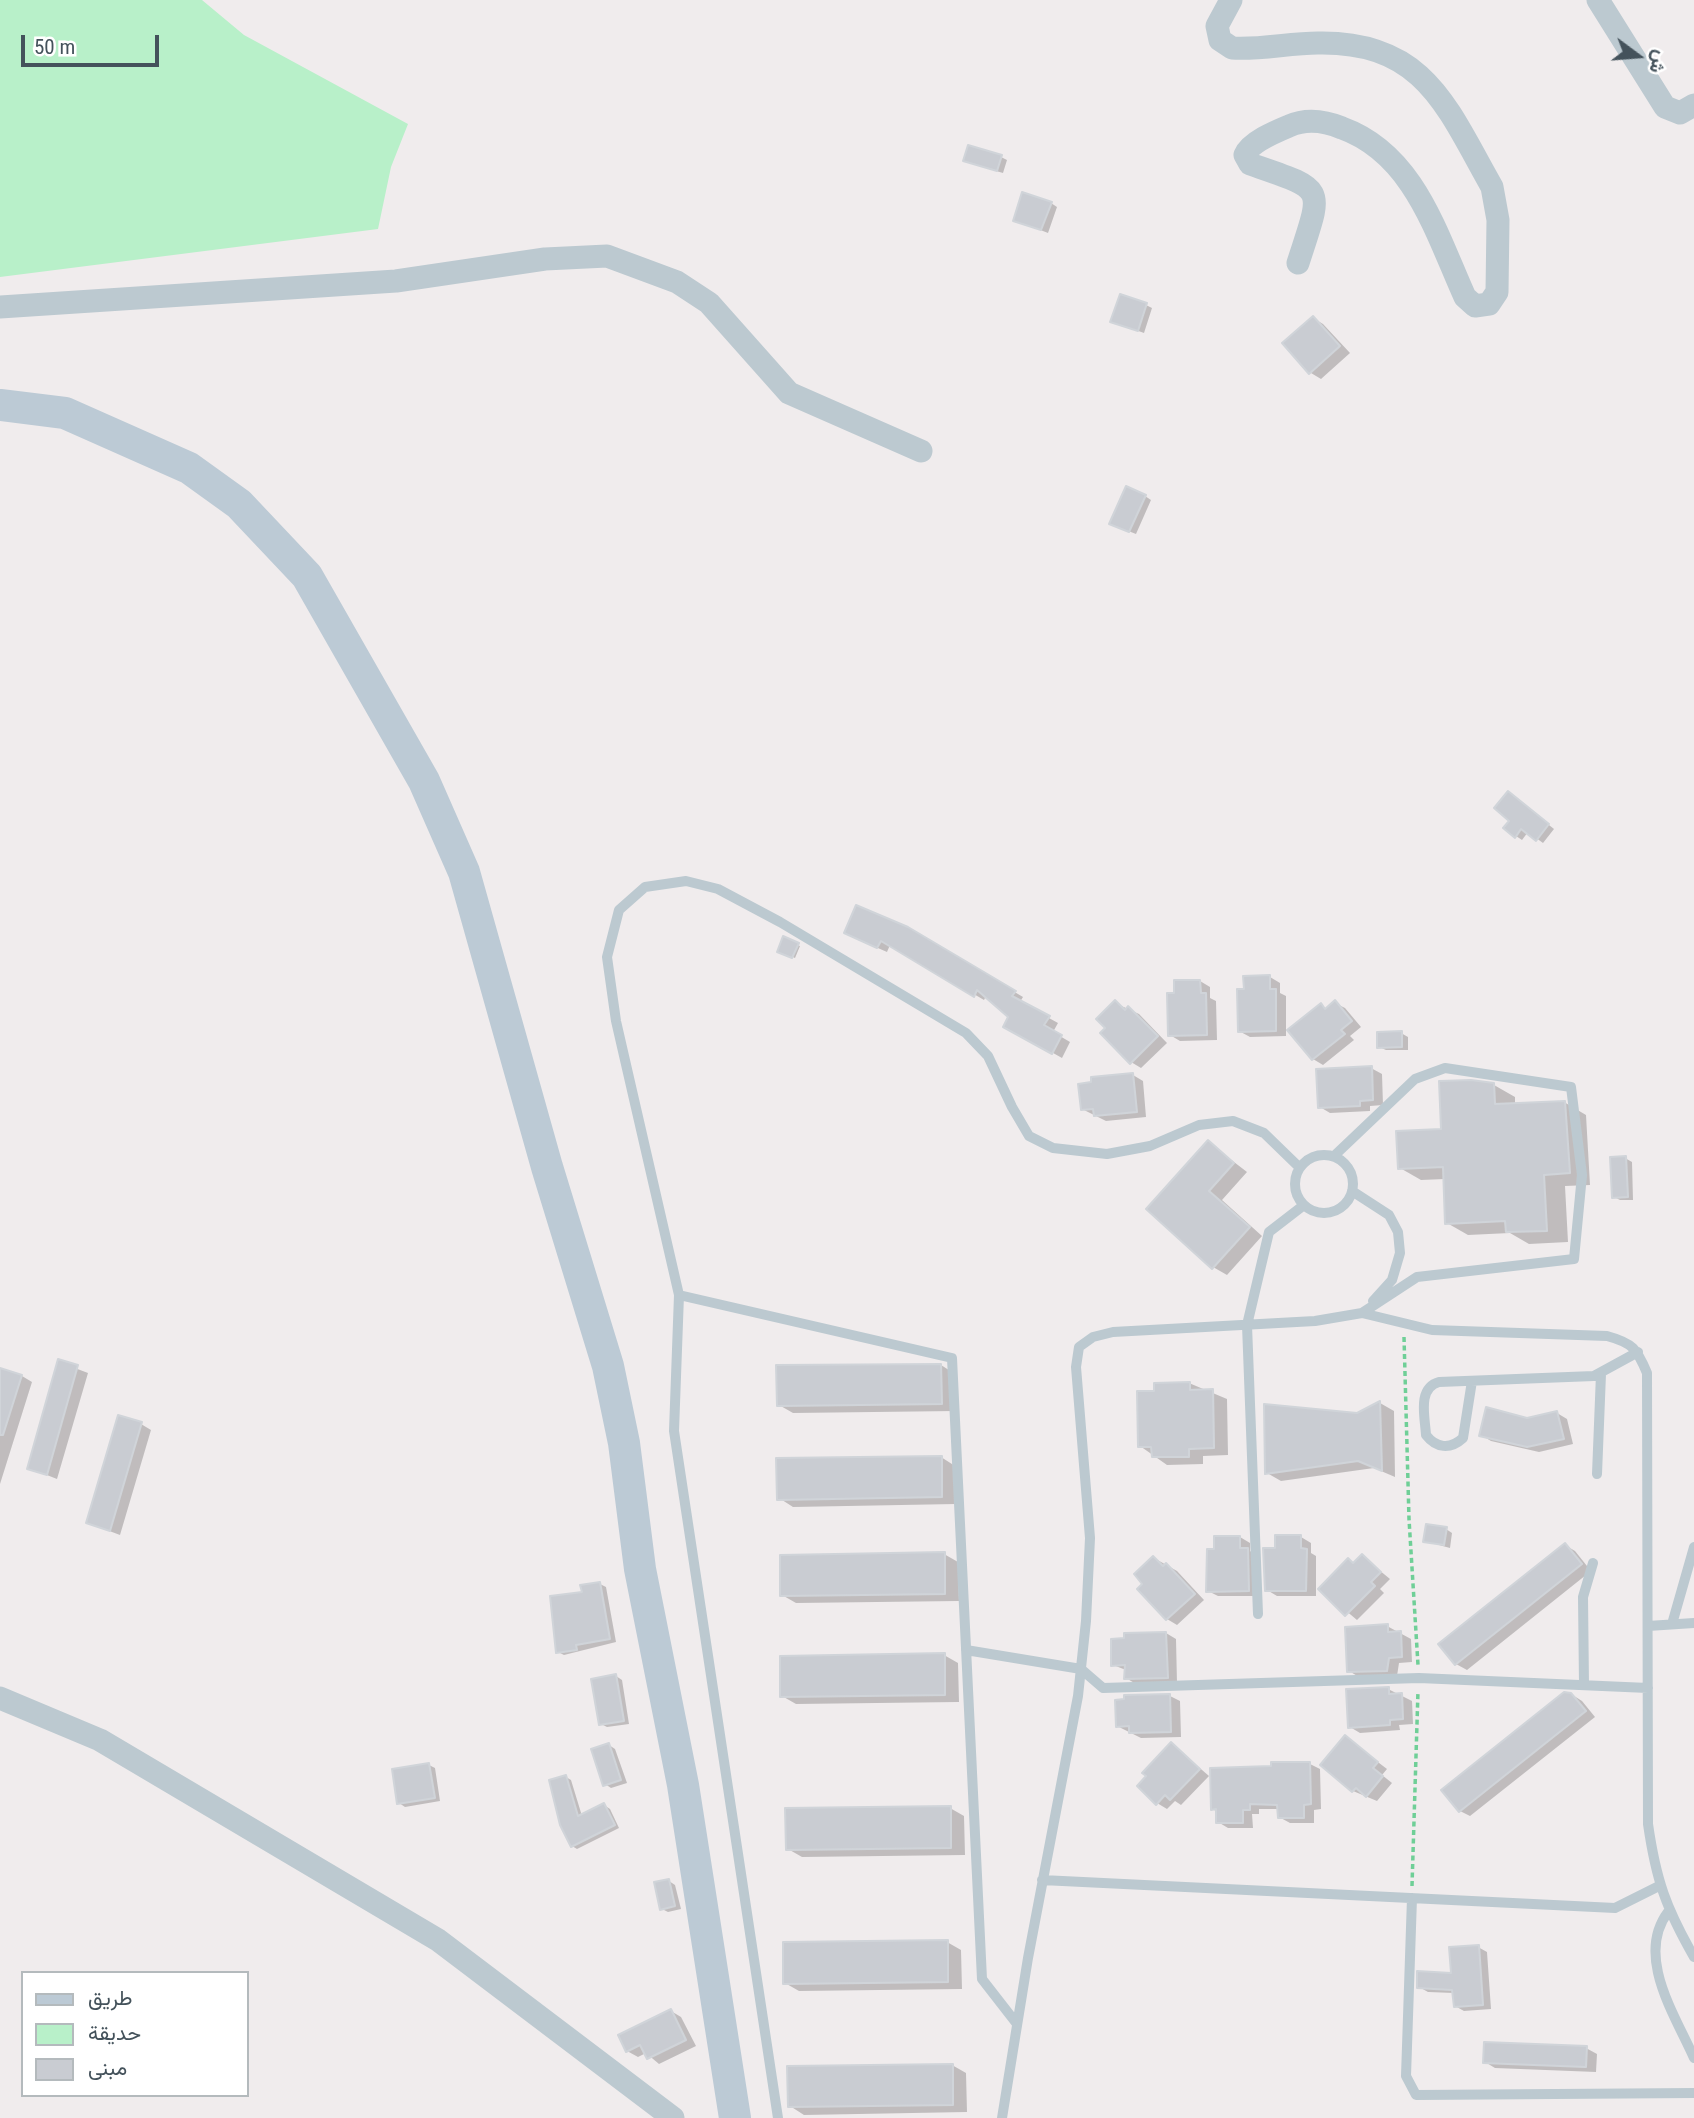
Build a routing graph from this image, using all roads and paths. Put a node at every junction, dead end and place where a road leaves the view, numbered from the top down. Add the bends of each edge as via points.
1 (1231, 0) edge
2 (1598, 0) edge
3 (1694, 105) edge
4 (1298, 263) dead end
5 (0, 307) edge
6 (0, 405) edge
7 (921, 451) dead end
8 (1334, 1156) junction
9 (1299, 1167) junction
10 (1352, 1191) junction
11 (1304, 1205) junction
12 (679, 1295) junction
13 (1362, 1312) junction
14 (1247, 1325) junction
15 (1404, 1325) junction
16 (1638, 1352) junction
17 (1601, 1374) junction
18 (1472, 1381) junction
19 (1597, 1474) dead end
20 (1694, 1547) edge
21 (1593, 1563) dead end
22 (1258, 1614) dead end
23 (1694, 1623) edge
24 (1672, 1624) junction
25 (1648, 1626) junction
26 (966, 1650) junction
27 (1081, 1669) junction
28 (1419, 1678) junction
29 (1584, 1685) junction
30 (1648, 1688) junction
31 (2, 1701) edge
32 (1042, 1880) junction
33 (1660, 1886) junction
34 (1412, 1898) junction
35 (1668, 1912) junction
36 (1694, 1957) edge
37 (1017, 2024) junction
38 (1694, 2058) edge
39 (1694, 2093) edge
40 (673, 2118) edge
41 (735, 2118) edge
42 (778, 2118) edge
43 (1002, 2118) edge

1 - 4 street via 1217,26 1220,40 1231,48 1318,43 1353,46 1391,57 1427,80 1441,96 1492,187 1497,292 1489,304 1475,306 1465,298 1416,190 1392,159 1377,146 1328,122 1297,123 1250,147 1245,155 1250,164 1306,185 1315,196 1315,212
2 - 3 street via 1665,107 1680,113
5 - 7 street via 396,281 545,259 607,256 677,282 709,303 789,393
6 - 41 main road via 65,413 189,468 239,504 307,576 424,781 464,872 608,1366 624,1443 640,1569 683,1785
8 - 9 lane via 1315,1155
8 - 10 lane via 1349,1169
8 - 13 lane via 1415,1079 1445,1068 1571,1087 1582,1175 1574,1259 1418,1277
9 - 11 lane via 1295,1187
9 - 12 lane via 1264,1133 1233,1121 1199,1125 1150,1146 1107,1154 1053,1148 1030,1136 988,1056 966,1033 718,889 686,881 645,887 619,910 607,957 616,1021
10 - 11 lane via 1348,1200 1331,1212
10 - 13 lane via 1389,1215 1398,1232 1400,1253 1392,1280
11 - 14 lane via 1269,1232
12 - 26 lane via 952,1358
12 - 42 lane via 674,1431
13 - 14 lane via 1315,1321
13 - 15 lane
14 - 22 lane
14 - 27 lane via 1113,1332 1079,1347 1076,1367 1090,1538
15 - 16 lane via 1607,1336 1625,1341
15 - 28 path
16 - 17 lane
16 - 25 lane via 1647,1373
17 - 18 lane
17 - 19 lane
18 - 18 lane via 1439,1382 1425,1392 1426,1435 1437,1445 1451,1446 1462,1438
20 - 24 lane
21 - 29 lane via 1583,1597
23 - 24 lane
24 - 25 lane
25 - 30 lane
26 - 27 lane
26 - 37 lane via 982,1979
27 - 28 lane via 1104,1688
27 - 32 lane
28 - 29 lane
28 - 34 path
29 - 30 lane
30 - 33 lane via 1648,1824
31 - 40 street via 100,1740 438,1940
32 - 34 lane
32 - 37 lane
33 - 34 lane via 1615,1908
33 - 35 lane
34 - 39 lane via 1406,2076 1416,2095
35 - 36 lane
35 - 38 lane via 1658,1929 1654,1954
37 - 43 lane

